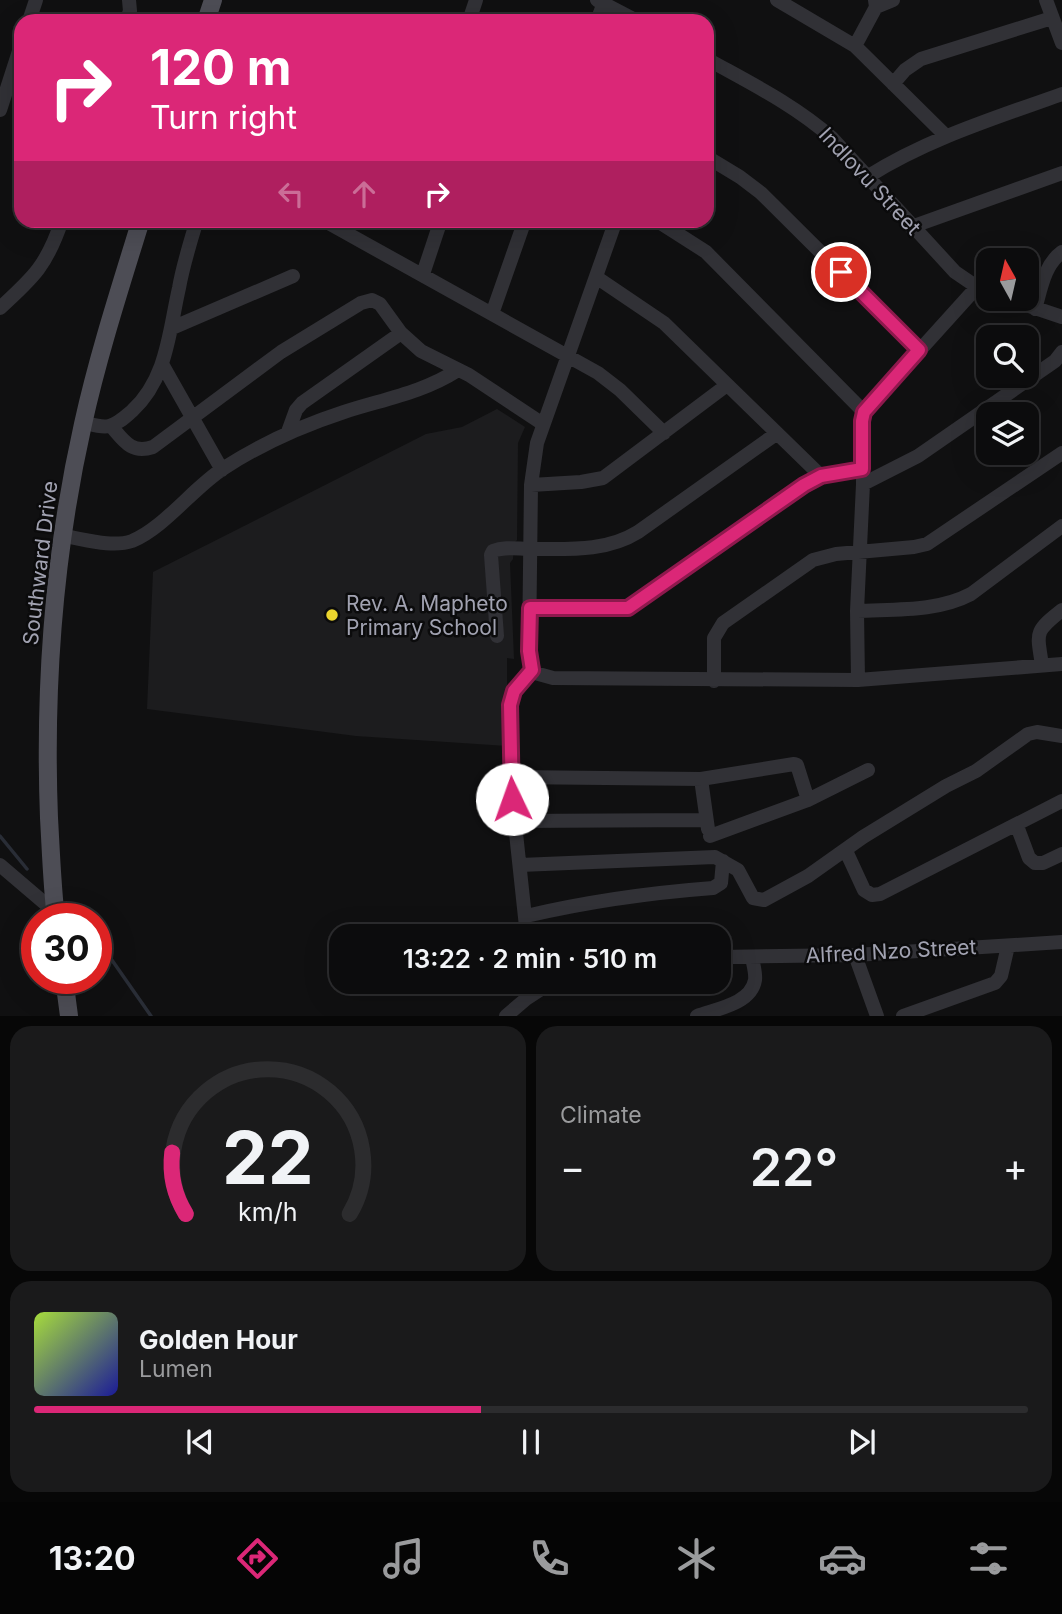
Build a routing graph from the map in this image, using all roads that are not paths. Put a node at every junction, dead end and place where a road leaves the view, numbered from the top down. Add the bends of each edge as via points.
1 (777, 0) edge
2 (893, 0) edge
3 (1046, 0) edge
4 (602, 1) edge
5 (876, 4) edge
6 (625, 14) edge
7 (1052, 18) junction
8 (1062, 43) edge
9 (855, 46) junction
10 (714, 63) edge
11 (14, 67) edge
12 (893, 84) junction
13 (1062, 94) edge
14 (0, 110) edge
15 (946, 136) junction
16 (714, 161) edge
17 (1062, 173) edge
18 (867, 177) junction
19 (911, 227) junction
20 (59, 228) edge
21 (139, 228) edge
22 (195, 228) edge
23 (351, 228) edge
24 (438, 228) edge
25 (522, 228) edge
26 (613, 228) edge
27 (668, 228) edge
28 (1062, 252) edge
29 (423, 274) junction
30 (293, 276) dead end
31 (596, 277) junction
32 (976, 285) edge
33 (1040, 292) edge
34 (976, 296) edge
35 (0, 308) edge
36 (1040, 310) edge
37 (492, 314) junction
38 (1062, 317) edge
39 (172, 328) junction
40 (401, 332) junction
41 (919, 350) junction
42 (1062, 352) edge
43 (567, 357) junction
44 (162, 364) junction
45 (458, 370) junction
46 (727, 385) junction
47 (864, 412) junction
48 (193, 418) junction
49 (83, 422) junction
50 (543, 424) junction
51 (111, 426) junction
52 (288, 432) junction
53 (664, 433) junction
54 (776, 434) junction
55 (1062, 453) edge
56 (222, 470) junction
57 (821, 476) junction
58 (862, 476) junction
59 (531, 485) junction
60 (1062, 526) edge
61 (64, 536) junction
62 (530, 549) junction
63 (861, 552) junction
64 (530, 608) junction
65 (1062, 610) edge
66 (857, 611) junction
67 (497, 636) dead end
68 (1062, 664) edge
69 (1042, 665) junction
70 (532, 670) junction
71 (858, 680) junction
72 (714, 681) junction
73 (1062, 736) edge
74 (868, 769) dead end
75 (510, 777) junction
76 (701, 779) junction
77 (808, 800) junction
78 (1062, 801) edge
79 (706, 820) junction
80 (514, 821) junction
81 (1017, 826) junction
82 (710, 836) junction
83 (846, 851) junction
84 (719, 859) junction
85 (1060, 859) edge
86 (0, 865) edge
87 (520, 865) junction
88 (43, 903) edge
89 (55, 903) edge
90 (526, 916) junction
91 (526, 924) edge
92 (1062, 942) edge
93 (1008, 946) junction
94 (855, 955) junction
95 (731, 957) edge
96 (752, 957) junction
97 (66, 994) edge
98 (526, 994) edge
99 (534, 994) edge
100 (526, 999) junction
101 (69, 1016) edge
102 (506, 1016) edge
103 (698, 1016) edge
104 (877, 1016) edge
105 (903, 1016) edge

1 - 9 street
2 - 5 street
3 - 7 street
4 - 6 street
5 - 9 street
7 - 8 street
7 - 12 street via 921,59
9 - 12 street
10 - 18 street, Indlovu Street via 814,122
11 - 14 street
12 - 15 street
13 - 15 street
15 - 18 street
16 - 41 street via 761,193
17 - 19 street
18 - 19 street, Indlovu Street
19 - 32 street, Indlovu Street via 955,272
20 - 35 street via 39,270
21 - 49 main road, Southward Drive
22 - 39 street
23 - 29 street
24 - 29 street
25 - 37 street
26 - 31 street
27 - 47 street via 706,252
28 - 33 street via 1047,267
29 - 37 street
30 - 39 street
31 - 43 street
31 - 46 street via 664,323
34 - 41 street
36 - 38 street
37 - 43 street
39 - 44 street
40 - 45 street via 434,359
40 - 48 street via 380,304 367,300 281,352
40 - 52 street via 302,403
41 - 47 street
42 - 58 street via 918,456
43 - 50 street
43 - 53 street via 609,381
44 - 48 street
44 - 51 street via 136,407
45 - 50 street
45 - 52 street via 412,393
46 - 53 street
46 - 54 street
47 - 58 street
48 - 51 street via 159,443 139,450 126,444
48 - 56 street
49 - 51 street
49 - 61 main road, Southward Drive
50 - 59 street
52 - 56 street
53 - 59 street via 603,478
54 - 57 street
54 - 62 street via 618,543
55 - 63 street via 927,544
56 - 61 street via 129,542
57 - 58 street
57 - 64 street via 628,608
58 - 63 street
59 - 62 street
60 - 66 street via 957,601
61 - 89 main road, Southward Drive via 53,615 47,723
62 - 64 street
62 - 67 street via 498,549 491,555
63 - 66 street
63 - 72 street via 813,561 730,617 714,638
64 - 70 street
65 - 69 street via 1037,636
66 - 71 street
68 - 69 street
69 - 71 street
70 - 72 street via 553,678
70 - 75 street via 511,698
71 - 72 street
73 - 83 street via 1028,734
74 - 77 street
75 - 76 street
75 - 80 street
76 - 77 street via 797,765
76 - 79 street
77 - 82 street
78 - 81 street
79 - 80 street
79 - 82 street
80 - 87 street
81 - 83 street via 880,894 864,890
81 - 85 street via 1035,863
82 - 84 street
83 - 84 street via 760,901 750,894 738,870
84 - 87 street
84 - 90 street via 721,883 713,888 638,894
86 - 88 street
87 - 90 street
90 - 91 street
92 - 93 street, Alfred Nzo Street
93 - 94 street, Alfred Nzo Street
93 - 105 street via 995,983
94 - 96 street, Alfred Nzo Street
94 - 104 street
95 - 96 street, Alfred Nzo Street
96 - 103 street via 755,980 745,997
97 - 101 main road
98 - 100 street
99 - 100 street
100 - 102 street

